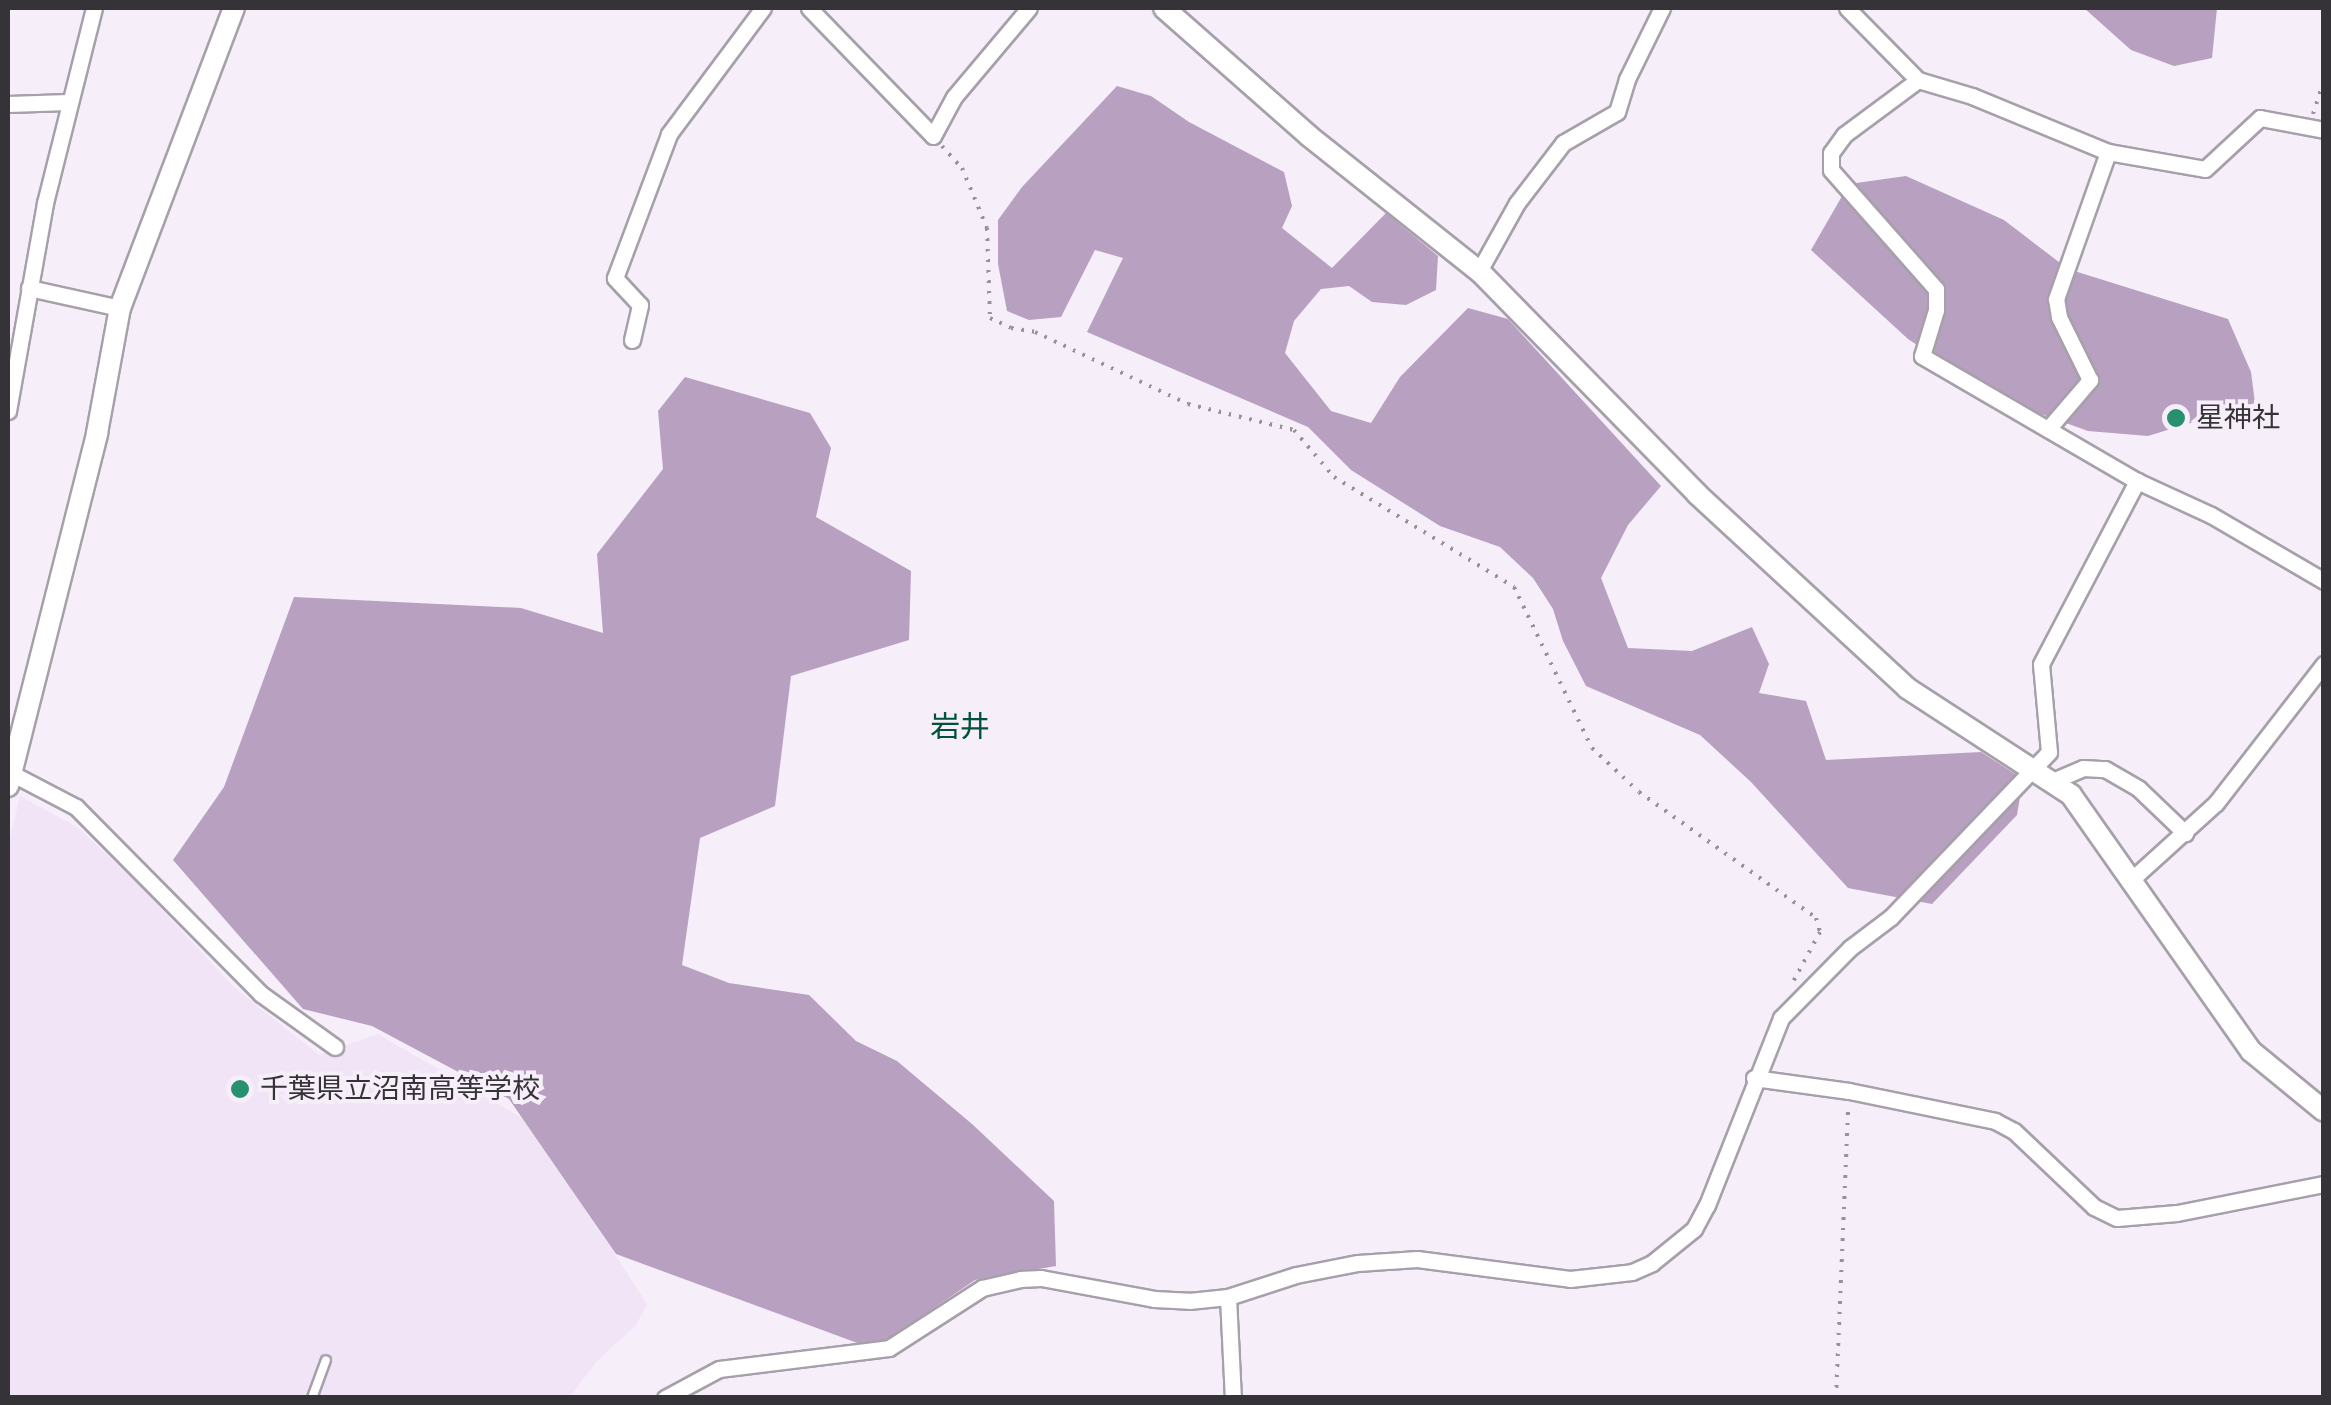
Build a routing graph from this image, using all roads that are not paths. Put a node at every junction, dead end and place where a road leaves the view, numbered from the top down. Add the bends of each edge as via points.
1 (94, 8) edge
2 (234, 8) edge
3 (763, 8) edge
4 (809, 8) edge
5 (1030, 8) edge
6 (1164, 8) edge
7 (1662, 8) edge
8 (1847, 8) edge
9 (1918, 80) junction
10 (68, 102) junction
11 (8, 104) edge
12 (2316, 129) edge
13 (2108, 152) junction
14 (1479, 272) junction
15 (29, 288) junction
16 (120, 308) junction
17 (632, 340) dead end
18 (12, 370) edge
19 (8, 411) edge
20 (2048, 428) junction
21 (2137, 481) junction
22 (2324, 580) edge
23 (2324, 664) edge
24 (13, 737) edge
25 (2036, 769) junction
26 (9, 779) edge
27 (2055, 780) junction
28 (2185, 832) junction
29 (2131, 880) junction
30 (334, 1047) dead end
31 (1754, 1078) junction
32 (2324, 1111) edge
33 (2324, 1184) edge
34 (1228, 1298) junction
35 (326, 1360) dead end
36 (312, 1398) edge
37 (665, 1398) edge
38 (1233, 1398) edge

1 - 10 street
2 - 16 street
3 - 17 street via 669,134 615,278 640,305
4 - 5 street via 933,136 954,97
6 - 14 street
7 - 14 street via 1617,112 1564,143 1517,203
8 - 9 street
9 - 13 street
9 - 20 street via 1844,135 1831,170 1936,289 1922,356
10 - 11 street
10 - 15 street
12 - 13 street via 2260,118 2204,169
13 - 20 street via 2056,299 2058,317 2090,380
14 - 25 street via 1697,494 1907,688
15 - 16 street
15 - 18 street
16 - 24 street via 96,434
18 - 19 street
20 - 21 street
21 - 22 street
21 - 25 street via 2041,664 2050,733 2049,752
23 - 28 street via 2228,788
24 - 26 street
25 - 27 street
25 - 31 street via 1890,917 1798,998 1781,1018
26 - 30 street via 76,807 261,994
27 - 28 street via 2083,768 2105,768
27 - 29 street via 2094,822
28 - 29 street
29 - 32 street via 2251,1051
31 - 33 street via 1995,1122 2094,1207 2118,1218
31 - 34 street via 1694,1229 1632,1272 1570,1279 1387,1260 1296,1275
34 - 37 street via 1154,1299 1020,1280 982,1288 889,1348 719,1369
34 - 38 street
35 - 36 lane

